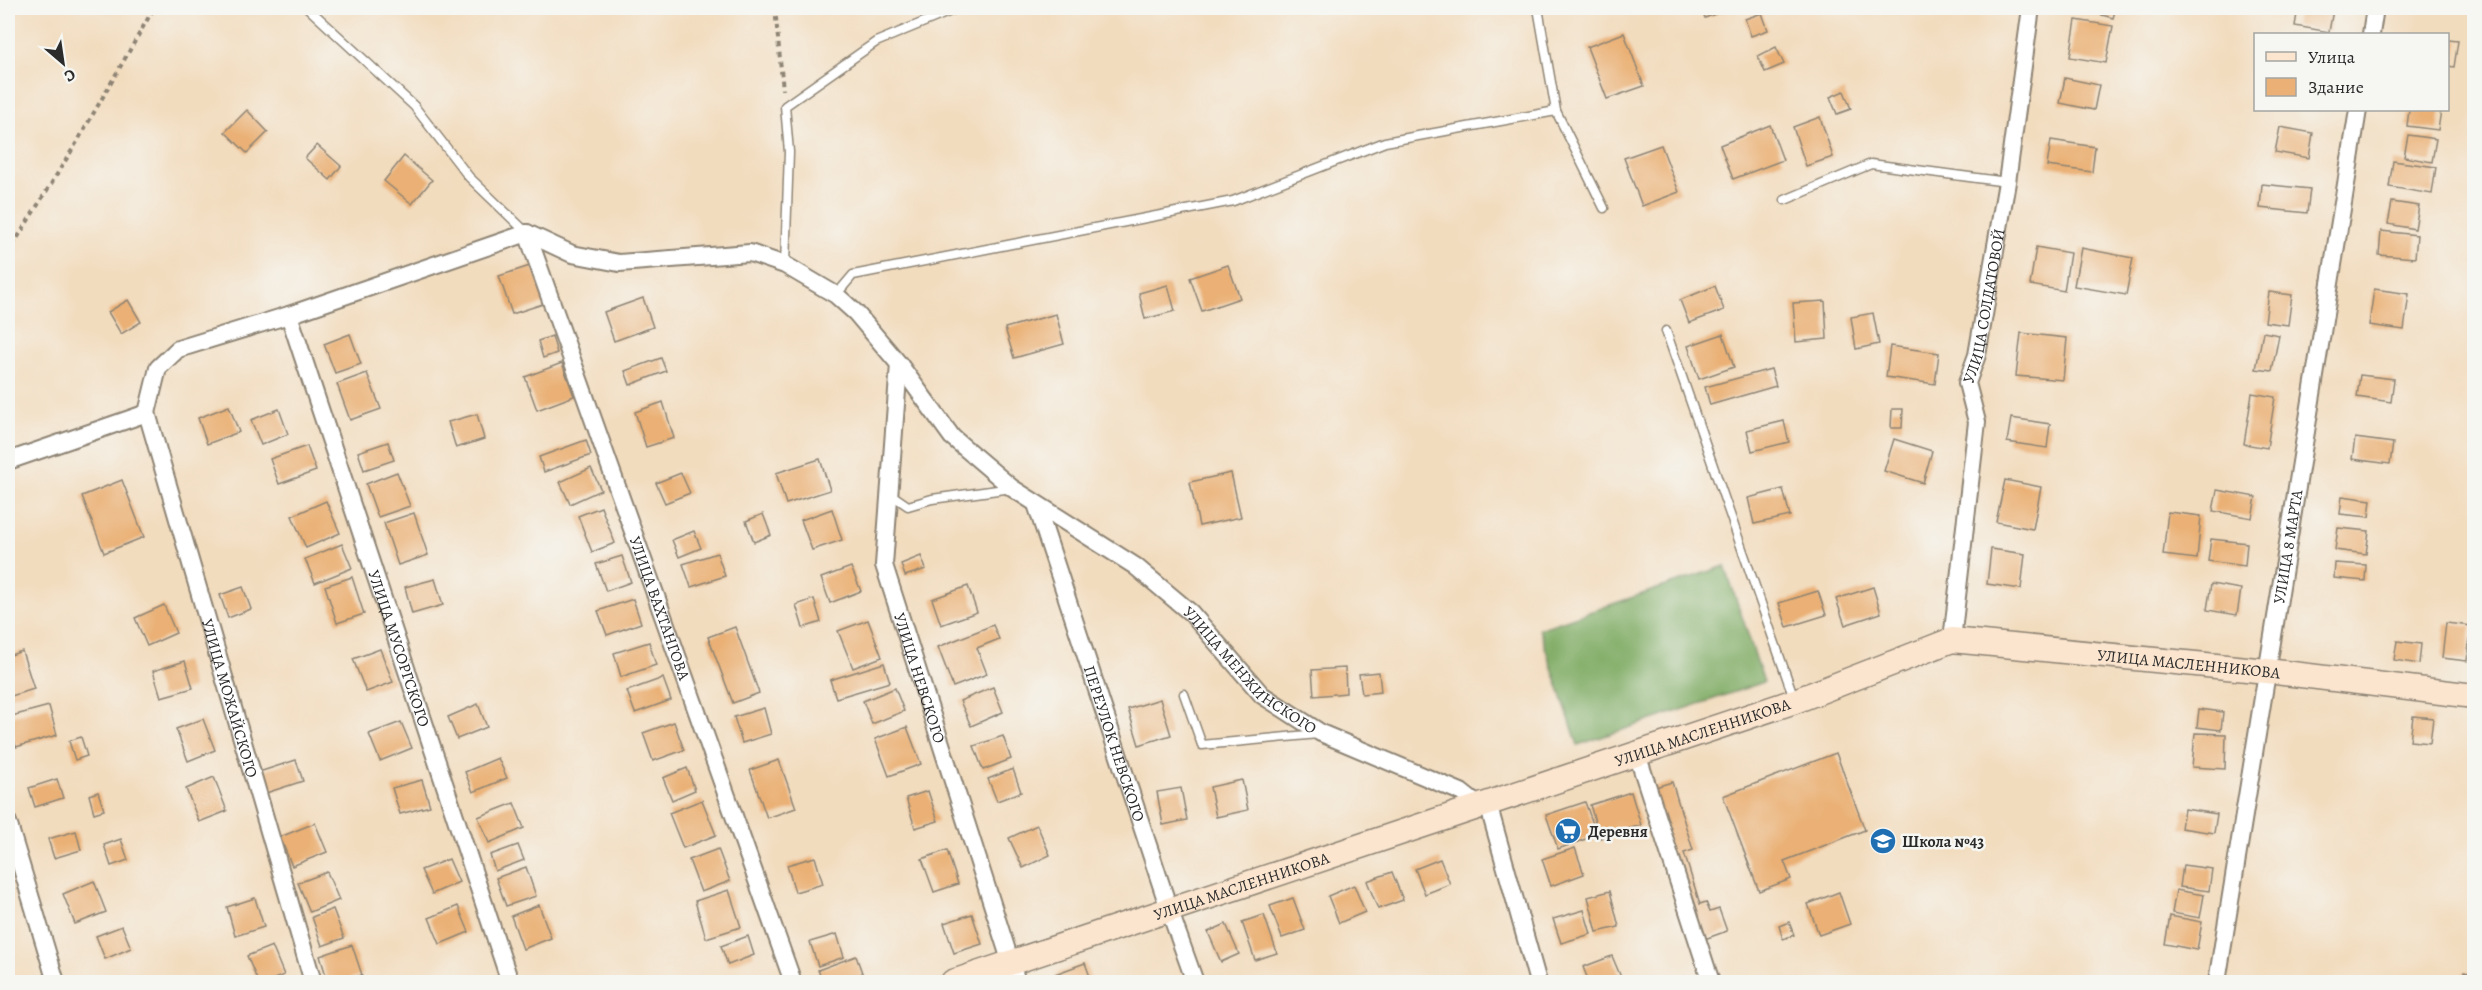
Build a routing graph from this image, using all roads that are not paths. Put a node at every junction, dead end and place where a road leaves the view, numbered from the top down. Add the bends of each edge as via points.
1 (308, 8) edge
2 (958, 8) edge
3 (1538, 8) edge
4 (2031, 8) edge
5 (2375, 8) edge
6 (2371, 33) edge
7 (1556, 111) junction
8 (2358, 111) edge
9 (2007, 182) junction
10 (1785, 200) dead end
11 (1604, 208) dead end
12 (526, 233) junction
13 (785, 265) junction
14 (836, 294) junction
15 (289, 315) junction
16 (1666, 331) dead end
17 (899, 364) junction
18 (147, 413) junction
19 (8, 461) edge
20 (1012, 488) junction
21 (889, 493) junction
22 (1036, 504) junction
23 (1952, 640) junction
24 (2266, 670) junction
25 (1184, 694) dead end
26 (2475, 696) edge
27 (1795, 701) junction
28 (1321, 733) junction
29 (1637, 754) junction
30 (1484, 805) junction
31 (8, 822) edge
32 (1170, 912) junction
33 (1013, 973) edge
34 (56, 982) edge
35 (313, 982) edge
36 (510, 982) edge
37 (794, 982) edge
38 (953, 982) edge
39 (1195, 982) edge
40 (1538, 982) edge
41 (1711, 982) edge
42 (2217, 982) edge

1 - 12 lane via 414,106 469,177
2 - 13 lane via 876,42 785,106 789,152
3 - 7 lane
4 - 9 street, УЛИЦА СОЛДАТОВОЙ
5 - 6 street
7 - 11 lane
7 - 14 lane via 1385,142 1233,201 853,274
8 - 24 street, УЛИЦА 8 МАРТА
9 - 10 lane via 1871,164
9 - 23 street, УЛИЦА СОЛДАТОВОЙ via 1977,355 1967,383 1977,422
12 - 13 street, УЛИЦА МЕНЖИНСКОГО via 572,254 619,263 750,253
12 - 15 street
12 - 37 street, УЛИЦА ВАХТАНГОВА
13 - 14 street, УЛИЦА МЕНЖИНСКОГО
14 - 17 street, УЛИЦА МЕНЖИНСКОГО
15 - 18 street via 178,349 158,368
15 - 36 street, УЛИЦА МУСОРГСКОГО
16 - 27 lane
17 - 20 street, УЛИЦА МЕНЖИНСКОГО via 952,437
17 - 21 street, УЛИЦА НЕВСКОГО
18 - 19 street
18 - 35 street, УЛИЦА МОЖАЙСКОГО
20 - 21 lane via 908,506
20 - 22 street, УЛИЦА МЕНЖИНСКОГО
21 - 33 street, УЛИЦА НЕВСКОГО via 884,565
22 - 28 street, УЛИЦА МЕНЖИНСКОГО via 1136,566 1191,613 1262,695
22 - 32 street, ПЕРЕУЛОК НЕВСКОГО
23 - 24 street, УЛИЦА МАСЛЕННИКОВА
23 - 27 street, УЛИЦА МАСЛЕННИКОВА
24 - 26 street, УЛИЦА МАСЛЕННИКОВА
24 - 42 street, УЛИЦА 8 МАРТА
25 - 28 lane via 1202,745
27 - 29 street, УЛИЦА МАСЛЕННИКОВА
28 - 30 street, УЛИЦА МЕНЖИНСКОГО
29 - 30 street, УЛИЦА МАСЛЕННИКОВА
29 - 41 street
30 - 32 street, УЛИЦА МАСЛЕННИКОВА
30 - 40 street
31 - 34 street
32 - 33 street, УЛИЦА МАСЛЕННИКОВА
32 - 39 street, ПЕРЕУЛОК НЕВСКОГО
33 - 38 street, УЛИЦА МАСЛЕННИКОВА

